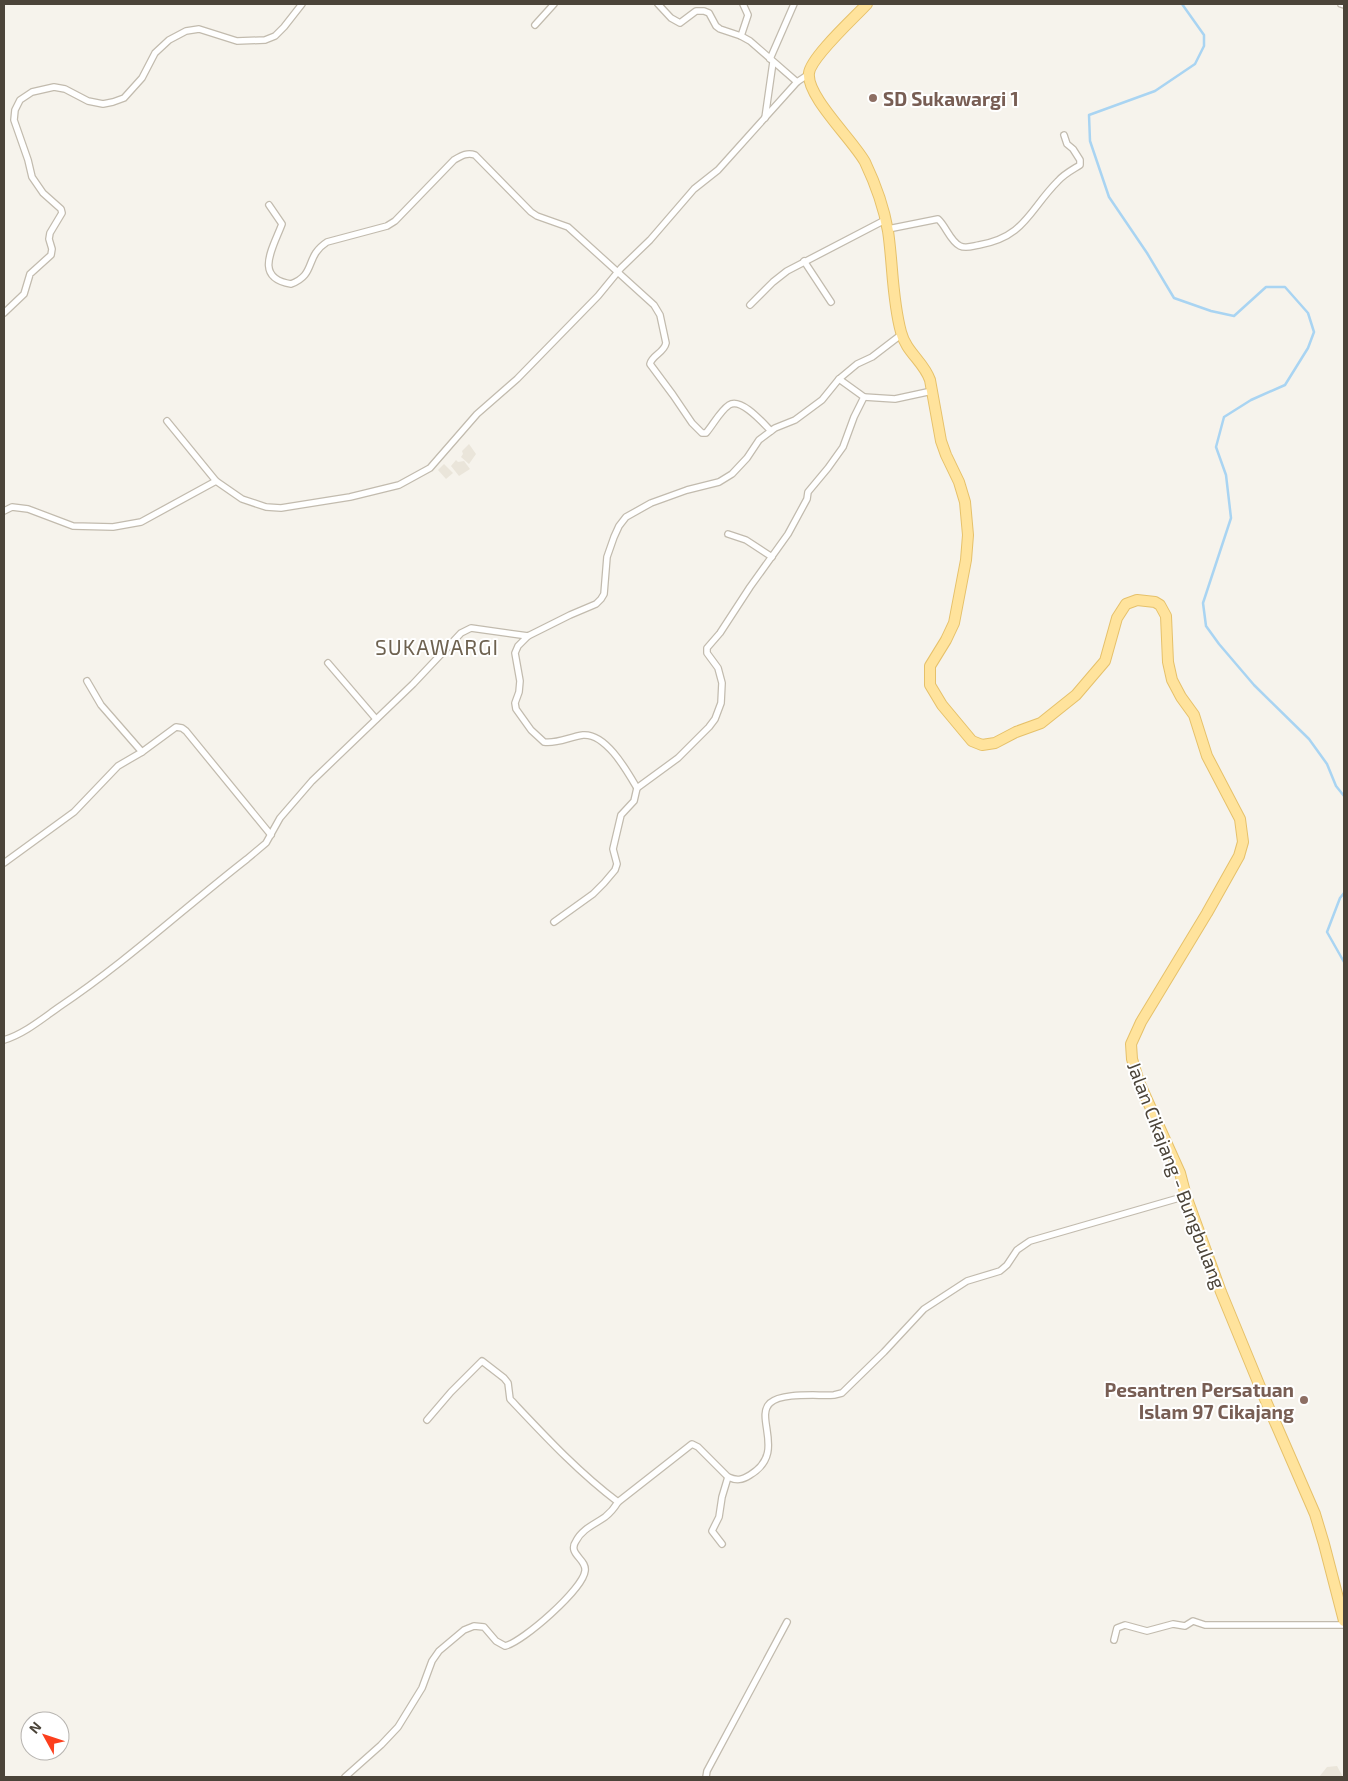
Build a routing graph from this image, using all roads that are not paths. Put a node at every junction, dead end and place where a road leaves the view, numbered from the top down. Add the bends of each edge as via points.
1 (302, 4) edge
2 (554, 4) edge
3 (658, 4) edge
4 (743, 4) edge
5 (794, 4) edge
6 (868, 4) edge
7 (535, 25) dead end
8 (741, 36) junction
9 (771, 60) junction
10 (809, 74) junction
11 (797, 82) junction
12 (765, 118) junction
13 (1064, 135) dead end
14 (269, 205) dead end
15 (886, 224) junction
16 (804, 262) junction
17 (618, 272) junction
18 (831, 302) dead end
19 (750, 305) dead end
20 (4, 313) edge
21 (902, 334) junction
22 (839, 379) junction
23 (932, 391) junction
24 (864, 397) junction
25 (166, 421) dead end
26 (771, 431) junction
27 (216, 481) junction
28 (4, 511) edge
29 (728, 534) dead end
30 (772, 557) junction
31 (528, 636) junction
32 (328, 663) dead end
33 (87, 681) dead end
34 (376, 719) junction
35 (142, 752) junction
36 (637, 788) junction
37 (271, 834) junction
38 (4, 863) edge
39 (554, 922) dead end
40 (4, 1040) edge
41 (1186, 1196) junction
42 (427, 1420) dead end
43 (728, 1477) junction
44 (618, 1502) junction
45 (722, 1544) dead end
46 (787, 1622) dead end
47 (1344, 1623) edge
48 (1114, 1640) dead end
49 (345, 1777) edge
50 (706, 1777) edge

1 - 20 street via 275,36 265,40 237,41 199,28 186,31 155,52 142,78 124,98 113,102 88,101 54,87 32,92 20,100 14,120 32,177 62,213 50,232 51,255 30,274 24,294
2 - 7 street
3 - 8 street via 680,23 696,11 704,11 720,29
4 - 8 street via 748,14
5 - 9 street
6 - 10 main road via 817,58
8 - 9 street
9 - 11 street
9 - 12 street
10 - 11 street
10 - 15 main road, Jalan Cikajang - Bungbulang via 815,94 869,171
11 - 12 street
12 - 17 street
13 - 15 street via 1080,165 1056,182 1022,225 1006,237 966,247 958,245 938,219
14 - 17 street via 282,224 267,265 277,280 292,284 304,277 319,247 387,226 448,165 470,153 480,158 531,212 568,227
15 - 16 street
15 - 21 main road, Jalan Cikajang - Bungbulang via 893,290
16 - 18 street
16 - 19 street via 780,276
17 - 26 street via 658,310 666,344 650,364 692,423 705,434 726,408 735,403 751,412
17 - 27 street via 517,379 477,414 430,468 399,485 281,508 242,499
21 - 22 street
21 - 23 main road, Jalan Cikajang - Bungbulang via 906,346 927,371
22 - 24 street
22 - 26 street via 822,400 795,420
23 - 24 street via 895,399
23 - 41 main road, Jalan Cikajang - Bungbulang via 941,440 959,482 968,535 954,623 929,672 930,685 950,714 976,744 988,744 1041,723 1076,694 1105,661 1117,618 1126,604 1143,599 1155,602 1163,610 1167,623 1172,680 1194,715 1207,756 1240,819 1241,850 1232,869 1149,1007 1131,1044 1134,1071 1180,1172
24 - 30 street via 843,447 808,492 808,499
25 - 27 street
26 - 31 street via 759,440 732,474 719,482 651,503 626,517 607,557 601,600
27 - 28 street via 141,522 114,527 73,526 28,509 12,507
29 - 30 street via 746,540
30 - 36 street via 707,648 722,683 721,703 715,719 678,758
31 - 34 street via 471,628 461,633
31 - 36 street via 515,653 520,681 515,703 518,714 544,742 584,735 599,740 625,767
32 - 34 street
33 - 35 street via 101,705
34 - 37 street via 312,781 280,818
35 - 37 street via 172,729 182,728
35 - 38 street via 118,766 74,812
36 - 39 street via 634,800 621,815 613,849 617,864 615,870 593,894
37 - 40 street via 266,843 92,985
41 - 43 street via 1024,1244 1000,1271 967,1281 924,1309 842,1393 782,1396 772,1401 764,1414 769,1436 765,1458 753,1474 734,1480
41 - 47 main road, Jalan Cikajang - Bungbulang via 1264,1399 1315,1514
42 - 44 street via 482,1361 508,1383 510,1399 521,1411 596,1486
43 - 44 street via 692,1444
43 - 45 street via 719,1517 712,1531
44 - 49 street via 607,1516 576,1540 573,1549 584,1564 585,1572 557,1608 520,1639 505,1646 484,1627 464,1630 432,1661 422,1688 398,1727
46 - 50 street
47 - 48 street via 1205,1625 1194,1621 1185,1626 1173,1624 1147,1631 1125,1625 1117,1628

